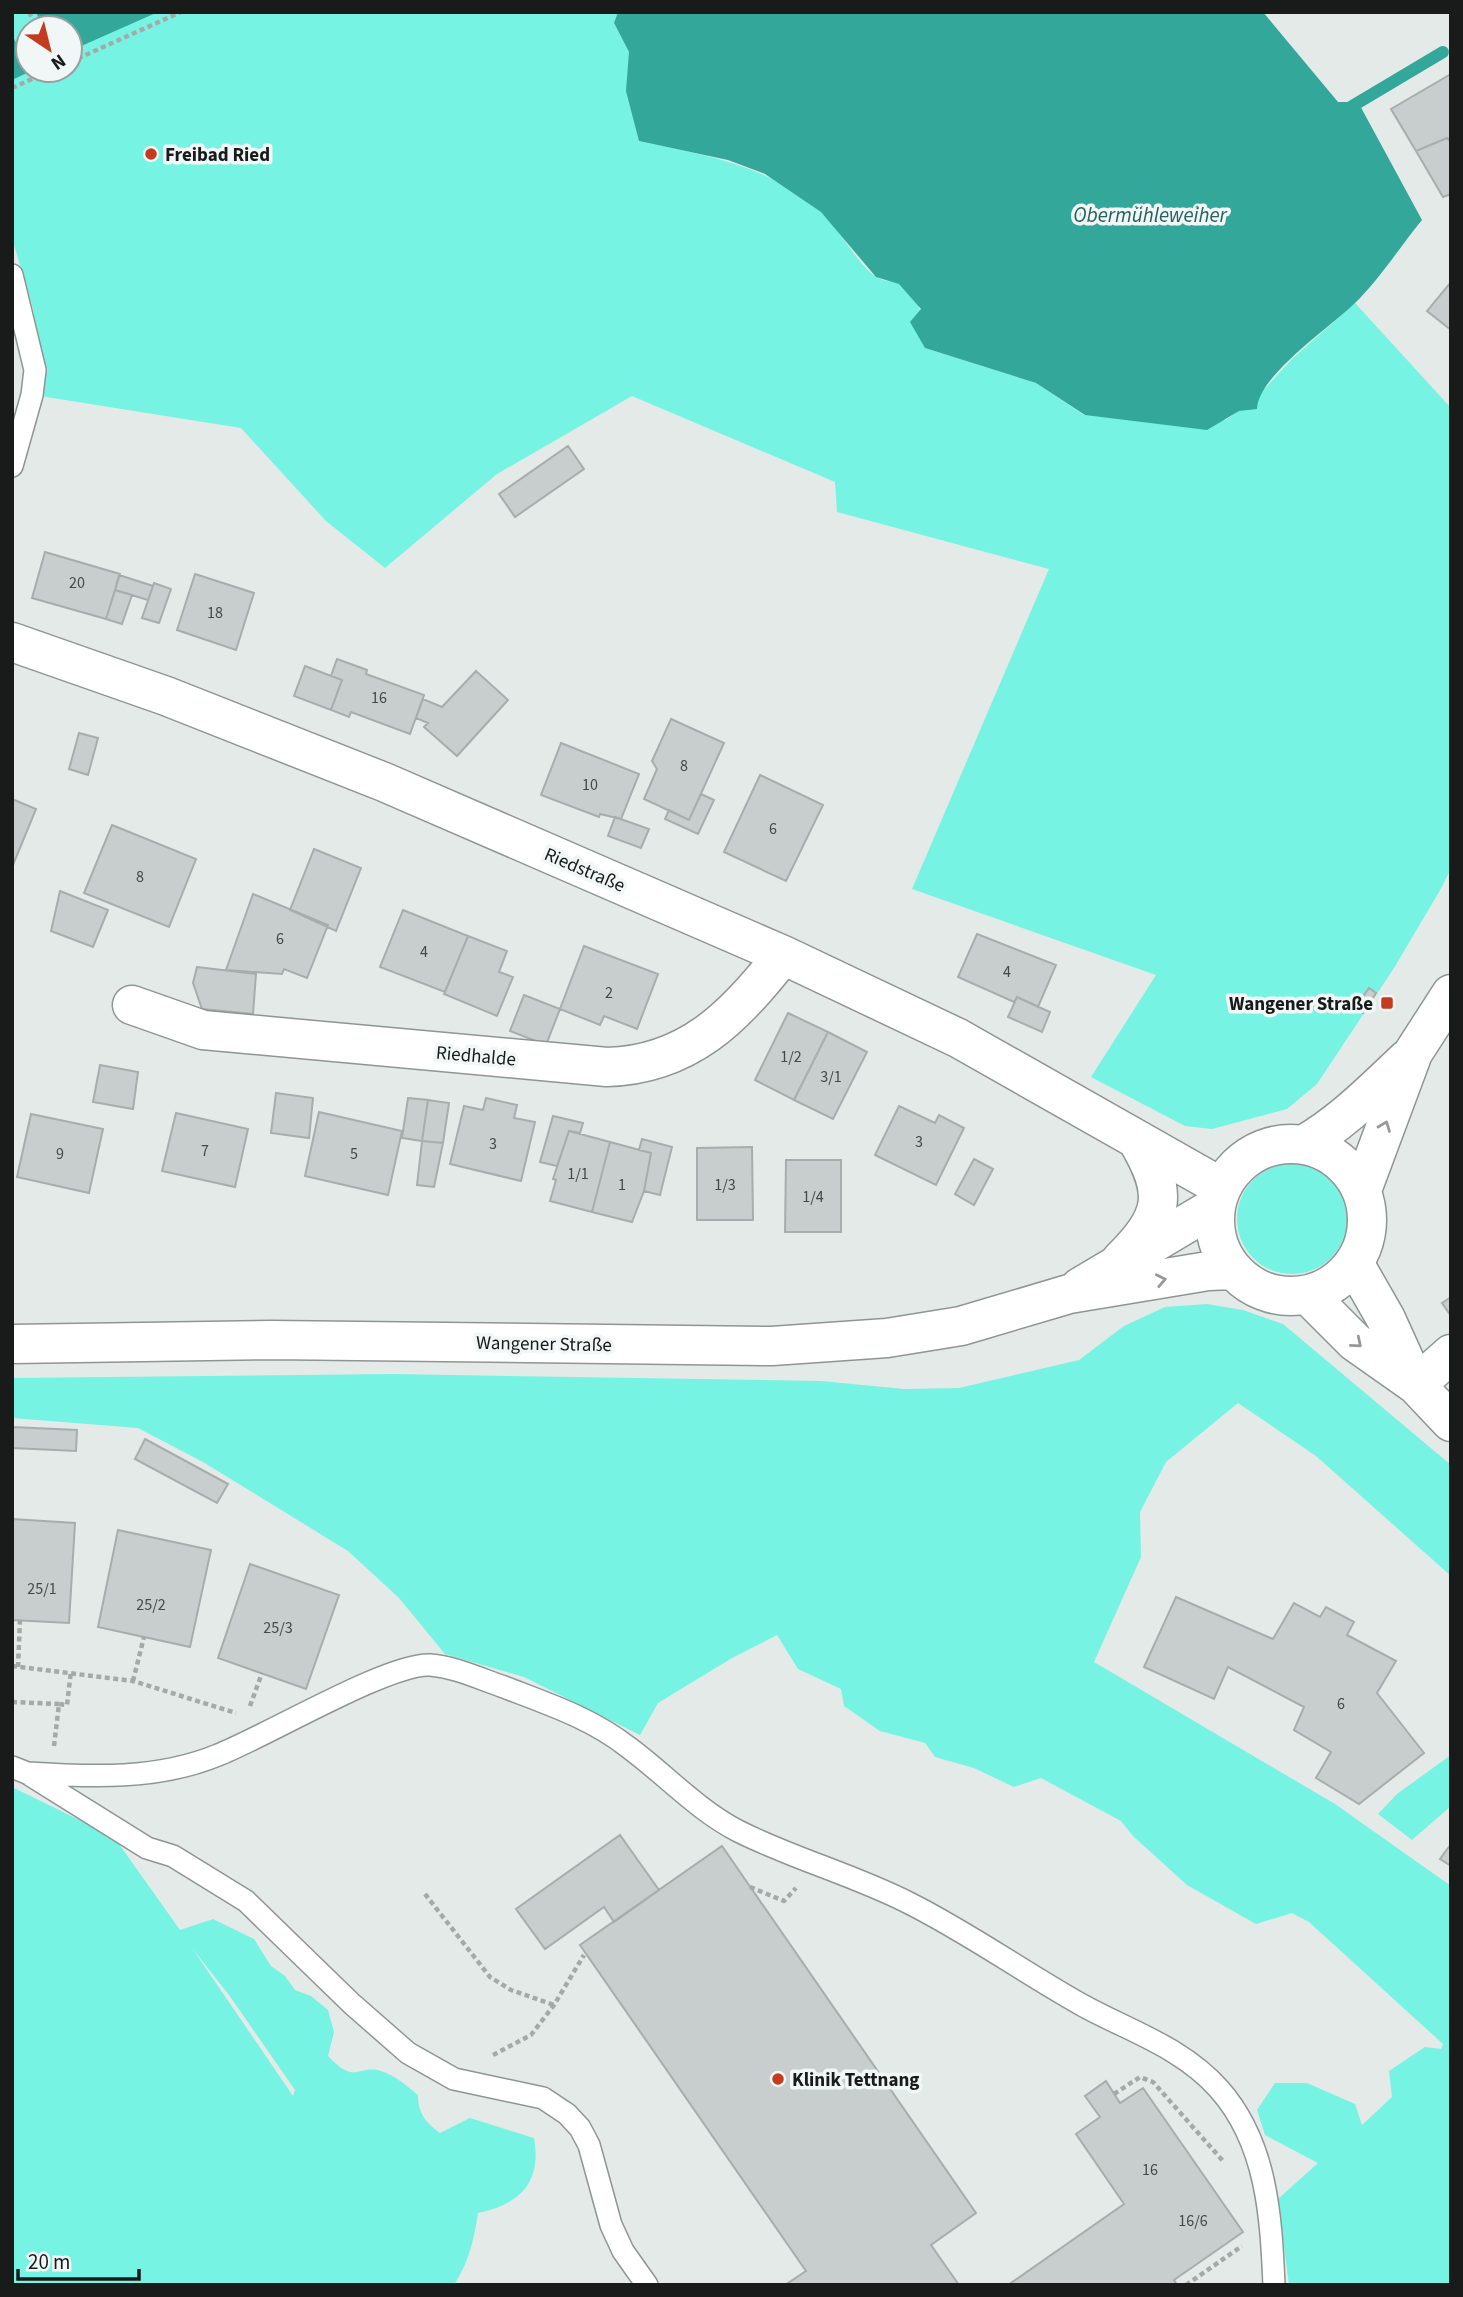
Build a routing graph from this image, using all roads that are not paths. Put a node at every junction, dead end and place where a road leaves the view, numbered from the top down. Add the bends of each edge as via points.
1 (12, 275) edge
2 (12, 466) edge
3 (12, 642) edge
4 (783, 955) junction
5 (1451, 994) edge
6 (132, 1005) dead end
7 (1413, 1053) junction
8 (1137, 1140) junction
9 (1303, 1145) junction
10 (1362, 1190) junction
11 (1219, 1196) junction
12 (1119, 1262) junction
13 (1354, 1263) junction
14 (1233, 1270) junction
15 (1069, 1294) junction
16 (1308, 1295) junction
17 (12, 1344) edge
18 (1451, 1354) edge
19 (1416, 1385) junction
20 (1451, 1422) edge
21 (20, 1770) edge
22 (647, 2285) edge
23 (1274, 2285) edge

1 - 2 lane via 35,370
3 - 4 street, Riedstraße via 166,696 384,782
4 - 6 street, Riedhalde via 736,1011 688,1046 659,1061 635,1066 203,1030
4 - 8 street, Riedstraße via 958,1038
5 - 7 street
7 - 9 street via 1359,1105
10 -> 7 street
8 - 11 street, Riedstraße
8 - 12 street via 1157,1178 1156,1212 1145,1236
9 - 10 street via 1340,1161
9 - 11 street via 1283,1144 1246,1158
10 - 13 street via 1367,1226
11 - 12 street, Wangener Straße
11 - 14 street via 1217,1239
12 - 15 street, Wangener Straße
13 - 16 street via 1330,1286
13 - 19 street
15 -> 14 street, Wangener Straße
14 - 16 street via 1262,1291
15 - 17 street, Wangener Straße via 961,1326 835,1343 271,1340
16 -> 19 street via 1355,1342
18 - 19 street
19 - 20 street
21 - 22 lane via 147,1848 173,1856 246,1901 408,2053 454,2079 543,2098 566,2114 589,2146 611,2225
21 - 23 lane via 107,1777 168,1770 215,1757 383,1677 427,1665 464,1672 577,1714 628,1746 691,1802 736,1829 908,1902 1197,2067 1233,2106 1254,2146 1272,2226

